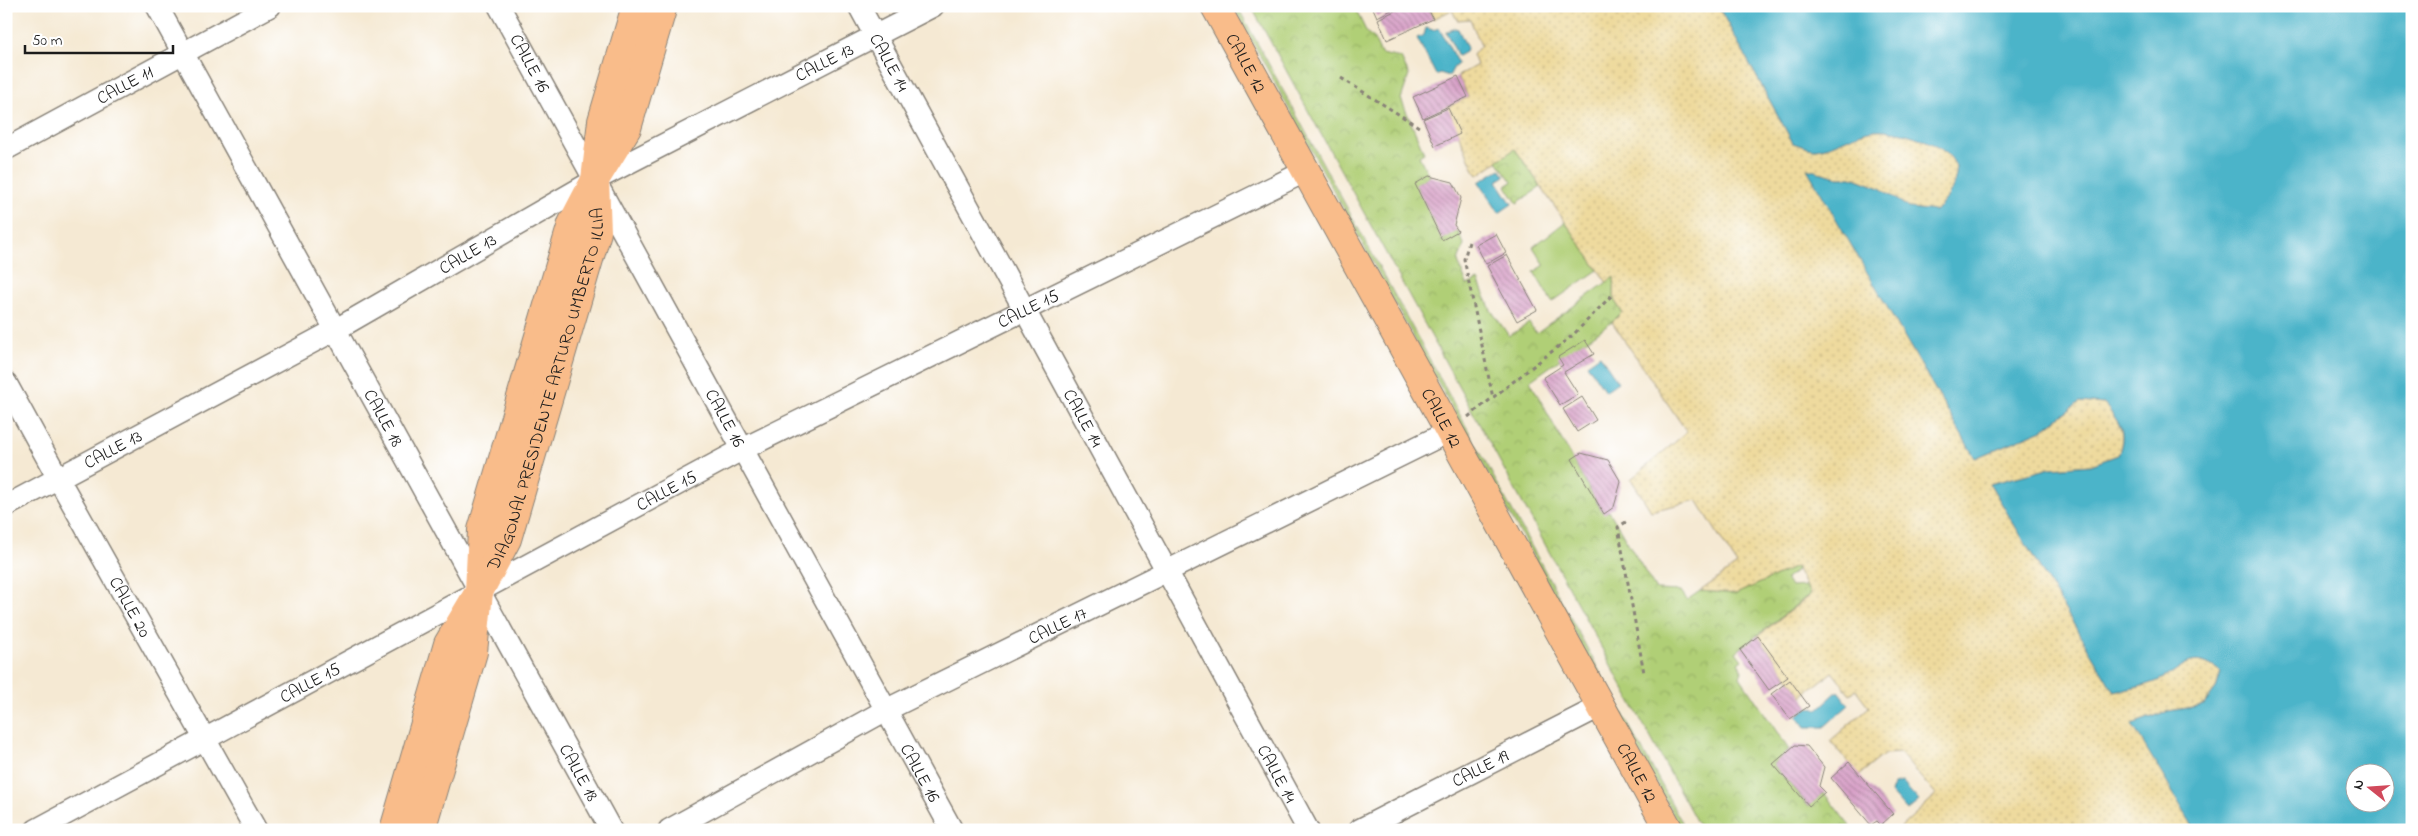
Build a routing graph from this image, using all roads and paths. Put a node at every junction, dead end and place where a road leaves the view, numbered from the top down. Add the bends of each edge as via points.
1 (157, 6) edge
2 (270, 6) edge
3 (499, 6) edge
4 (636, 6) edge
5 (663, 6) edge
6 (859, 6) edge
7 (933, 6) edge
8 (1215, 6) edge
9 (876, 36) junction
10 (183, 53) junction
11 (1341, 78) dead end
12 (1419, 127) dead end
13 (6, 149) edge
14 (1306, 170) junction
15 (594, 180) junction
16 (1469, 242) dead end
17 (1614, 293) dead end
18 (1025, 309) junction
19 (335, 330) junction
20 (6, 382) edge
21 (1493, 398) junction
22 (1459, 424) junction
23 (742, 449) junction
24 (58, 478) junction
25 (6, 506) edge
26 (1626, 522) dead end
27 (1168, 572) junction
28 (479, 592) junction
29 (1644, 673) dead end
30 (1601, 706) junction
31 (886, 710) junction
32 (204, 740) junction
33 (36, 830) edge
34 (256, 830) edge
35 (394, 830) edge
36 (421, 830) edge
37 (611, 830) edge
38 (669, 830) edge
39 (952, 830) edge
40 (1308, 830) edge
41 (1359, 830) edge
42 (1670, 830) edge

1 - 10 street, CALLE 18
2 - 10 street, CALLE 11
3 - 15 street, CALLE 16
4 - 15 main road, DIAGONAL PRESIDENTE ARTURO UMBERTO ILLIA via 602,121
5 - 15 main road, DIAGONAL PRESIDENTE ARTURO UMBERTO ILLIA via 628,128
6 - 9 street, CALLE 14
7 - 9 street, CALLE 13
8 - 14 main road, CALLE 12
9 - 15 street, CALLE 13
9 - 18 street, CALLE 14
10 - 13 street, CALLE 11
10 - 19 street, CALLE 18
11 - 12 path
14 - 18 street, CALLE 15
14 - 22 main road, CALLE 12
15 - 19 street, CALLE 13
15 - 23 street, CALLE 16
15 - 28 main road, DIAGONAL PRESIDENTE ARTURO UMBERTO ILLIA via 597,232 507,539
16 - 21 path via 1464,259
17 - 21 path via 1573,335
18 - 23 street, CALLE 15
18 - 27 street, CALLE 14
19 - 24 street, CALLE 13
19 - 28 street, CALLE 18
20 - 24 street, CALLE 20
21 - 22 path
22 - 27 street, CALLE 17
22 - 30 main road, CALLE 12
23 - 28 street, CALLE 15
23 - 31 street, CALLE 16
24 - 25 street, CALLE 13
24 - 32 street, CALLE 20
26 - 29 path via 1618,527
27 - 31 street, CALLE 17
27 - 40 street, CALLE 14
28 - 32 street, CALLE 15
28 - 35 main road, DIAGONAL PRESIDENTE ARTURO UMBERTO ILLIA via 448,644
28 - 36 main road, DIAGONAL PRESIDENTE ARTURO UMBERTO ILLIA via 473,652
28 - 37 street, CALLE 18
30 - 41 street, CALLE 19
30 - 42 main road, CALLE 12
31 - 38 street, CALLE 17
31 - 39 street, CALLE 16
32 - 33 street, CALLE 15
32 - 34 street, CALLE 20

